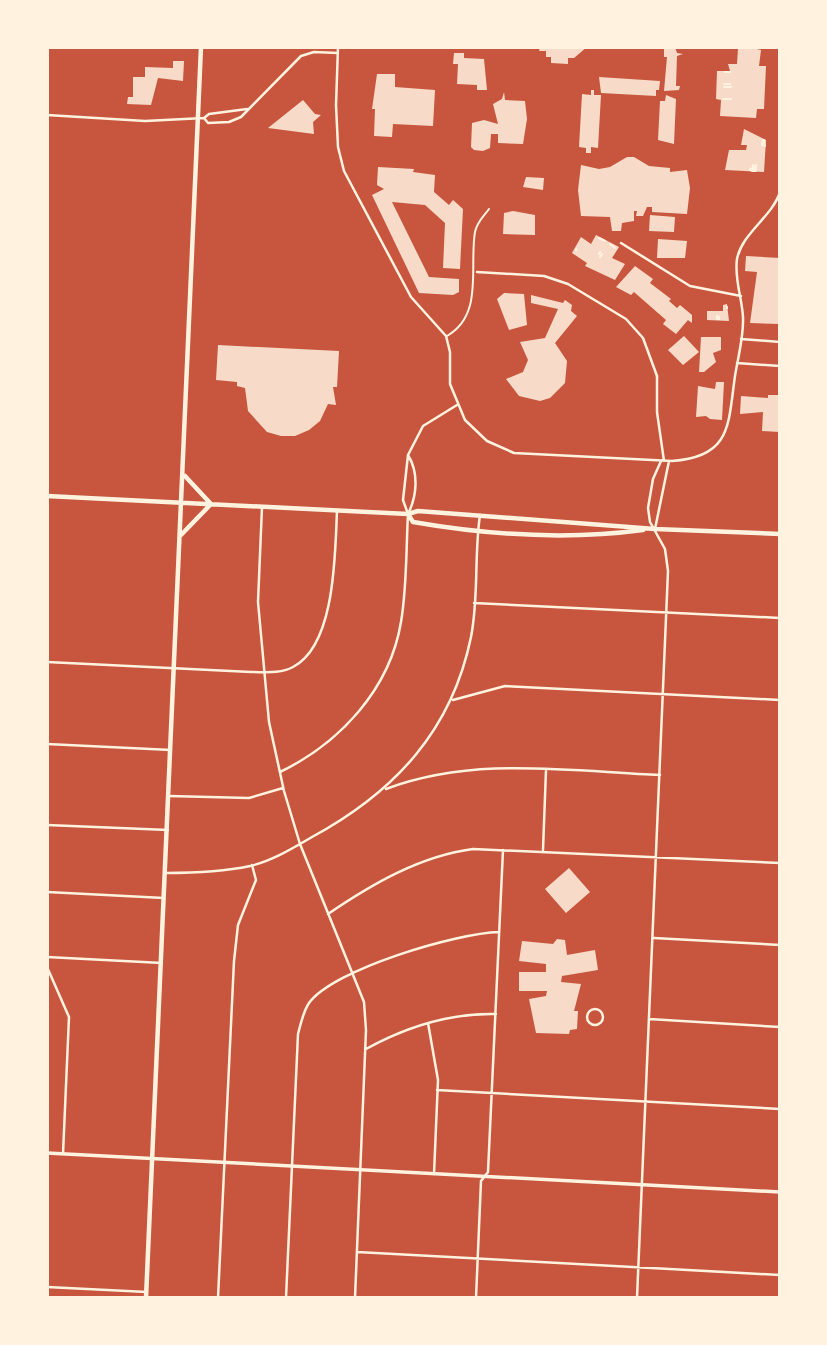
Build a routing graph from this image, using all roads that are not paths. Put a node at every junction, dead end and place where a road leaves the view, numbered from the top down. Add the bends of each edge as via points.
1 (201, 47) edge
2 (338, 47) edge
3 (338, 53) junction
4 (247, 109) junction
5 (47, 115) edge
6 (201, 118) junction
7 (780, 192) edge
8 (489, 209) dead end
9 (621, 243) dead end
10 (477, 272) dead end
11 (741, 296) junction
12 (446, 337) junction
13 (741, 339) junction
14 (780, 342) edge
15 (737, 363) junction
16 (780, 366) edge
17 (457, 405) junction
18 (408, 455) junction
19 (665, 461) junction
20 (184, 475) junction
21 (47, 496) edge
22 (182, 503) junction
23 (211, 504) junction
24 (262, 507) junction
25 (337, 510) junction
26 (408, 514) junction
27 (480, 515) junction
28 (655, 529) junction
29 (477, 530) junction
30 (780, 534) edge
31 (181, 536) junction
32 (474, 603) junction
33 (667, 612) junction
34 (780, 618) edge
35 (47, 662) edge
36 (175, 669) junction
37 (263, 672) junction
38 (663, 693) junction
39 (452, 700) junction
40 (780, 700) edge
41 (47, 744) edge
42 (171, 750) junction
43 (546, 770) junction
44 (280, 772) junction
45 (660, 775) junction
46 (284, 788) junction
47 (383, 790) junction
48 (169, 796) junction
49 (47, 825) edge
50 (168, 831) junction
51 (300, 844) junction
52 (503, 849) junction
53 (543, 850) junction
54 (656, 856) junction
55 (780, 863) edge
56 (252, 866) junction
57 (166, 873) junction
58 (47, 892) edge
59 (164, 898) junction
60 (328, 914) junction
61 (499, 932) junction
62 (652, 938) junction
63 (780, 945) edge
64 (47, 957) edge
65 (162, 962) junction
66 (47, 967) edge
67 (355, 975) junction
68 (496, 1014) junction
69 (604, 1018) joint
70 (649, 1019) junction
71 (428, 1023) junction
72 (780, 1027) edge
73 (365, 1049) junction
74 (438, 1090) junction
75 (493, 1093) junction
76 (645, 1101) junction
77 (780, 1109) edge
78 (47, 1153) edge
79 (63, 1154) junction
80 (153, 1158) junction
81 (225, 1163) junction
82 (292, 1166) junction
83 (360, 1170) junction
84 (434, 1174) junction
85 (485, 1176) junction
86 (642, 1185) junction
87 (780, 1192) edge
88 (357, 1252) junction
89 (478, 1258) junction
90 (638, 1267) junction
91 (780, 1275) edge
92 (47, 1287) edge
93 (146, 1295) edge
94 (218, 1298) edge
95 (286, 1298) edge
96 (355, 1298) edge
97 (476, 1298) edge
98 (637, 1298) edge

1 - 6 main road
2 - 3 street
3 - 4 street via 301,56
3 - 12 street via 338,147 344,171 411,297
4 - 6 street
4 - 6 street via 229,122 208,123
5 - 6 street via 145,121
6 - 20 main road
7 - 11 street via 742,246 738,257
8 - 12 lane via 475,229 472,307 458,330
9 - 11 street via 690,286
10 - 19 street via 544,276 568,284 626,319 643,338 657,376
11 - 13 street
12 - 17 street via 450,384
13 - 14 street
13 - 15 street
15 - 16 street
15 - 19 street via 725,436 711,451 693,460
17 - 18 street via 422,426
17 - 19 street via 465,420 487,440 514,453
18 - 26 street via 403,500
18 - 26 street via 415,477 414,503
19 - 28 street
19 - 28 street via 653,480 648,508
20 - 22 main road
20 - 23 main road
21 - 22 main road
22 - 23 main road
22 - 31 main road
23 - 24 main road
23 - 31 main road
24 - 25 main road
24 - 37 street via 258,602
25 - 26 main road
25 - 37 street via 332,597 323,627 296,666
26 - 27 main road
26 - 29 main road via 413,522
26 - 44 street via 401,624 382,680 332,738
27 - 28 main road
27 - 29 street
28 - 29 main road via 595,537
28 - 30 main road
28 - 33 street via 665,549
29 - 32 street
31 - 36 main road
32 - 33 street
32 - 39 street via 471,636
33 - 34 street
33 - 38 street
35 - 36 street
36 - 37 street
36 - 42 main road
37 - 44 street
38 - 39 street via 505,686
38 - 40 street
38 - 45 street
39 - 47 street via 423,747
41 - 42 street
42 - 48 main road
43 - 45 street
43 - 47 street via 500,767 444,772
43 - 53 street
44 - 46 street
45 - 54 street
46 - 48 street via 249,798
46 - 51 street
47 - 51 street
48 - 50 main road
49 - 50 street
50 - 57 main road
51 - 56 street
51 - 60 street
52 - 53 street
52 - 60 street via 452,852 419,862
52 - 61 street
53 - 54 street
54 - 55 street
54 - 62 street
56 - 57 street
56 - 81 street via 256,880 238,925 234,961
57 - 59 main road
58 - 59 street
59 - 65 main road
60 - 67 street
61 - 67 street via 440,941
61 - 68 street
62 - 63 street
62 - 70 street
64 - 65 street
65 - 80 main road
66 - 79 street via 69,1017
67 - 73 street via 364,1002
67 - 82 street via 318,994 302,1016
68 - 71 street
68 - 75 street
69 - 69 street via 598,1009 587,1015 594,1025
70 - 72 street
70 - 76 street
71 - 73 street
71 - 74 street
73 - 83 street
74 - 75 street
74 - 84 street
75 - 76 street
75 - 85 street
76 - 77 street
76 - 86 street
78 - 79 street
79 - 80 street
80 - 81 street
80 - 93 main road
81 - 82 street
81 - 94 street
82 - 83 street
82 - 95 street
83 - 84 street
83 - 88 street
84 - 85 street
85 - 86 street
85 - 89 street via 481,1181
86 - 87 street
86 - 90 street
88 - 89 street
88 - 96 street
89 - 90 street
89 - 97 street
90 - 91 street
90 - 98 street
92 - 93 street

